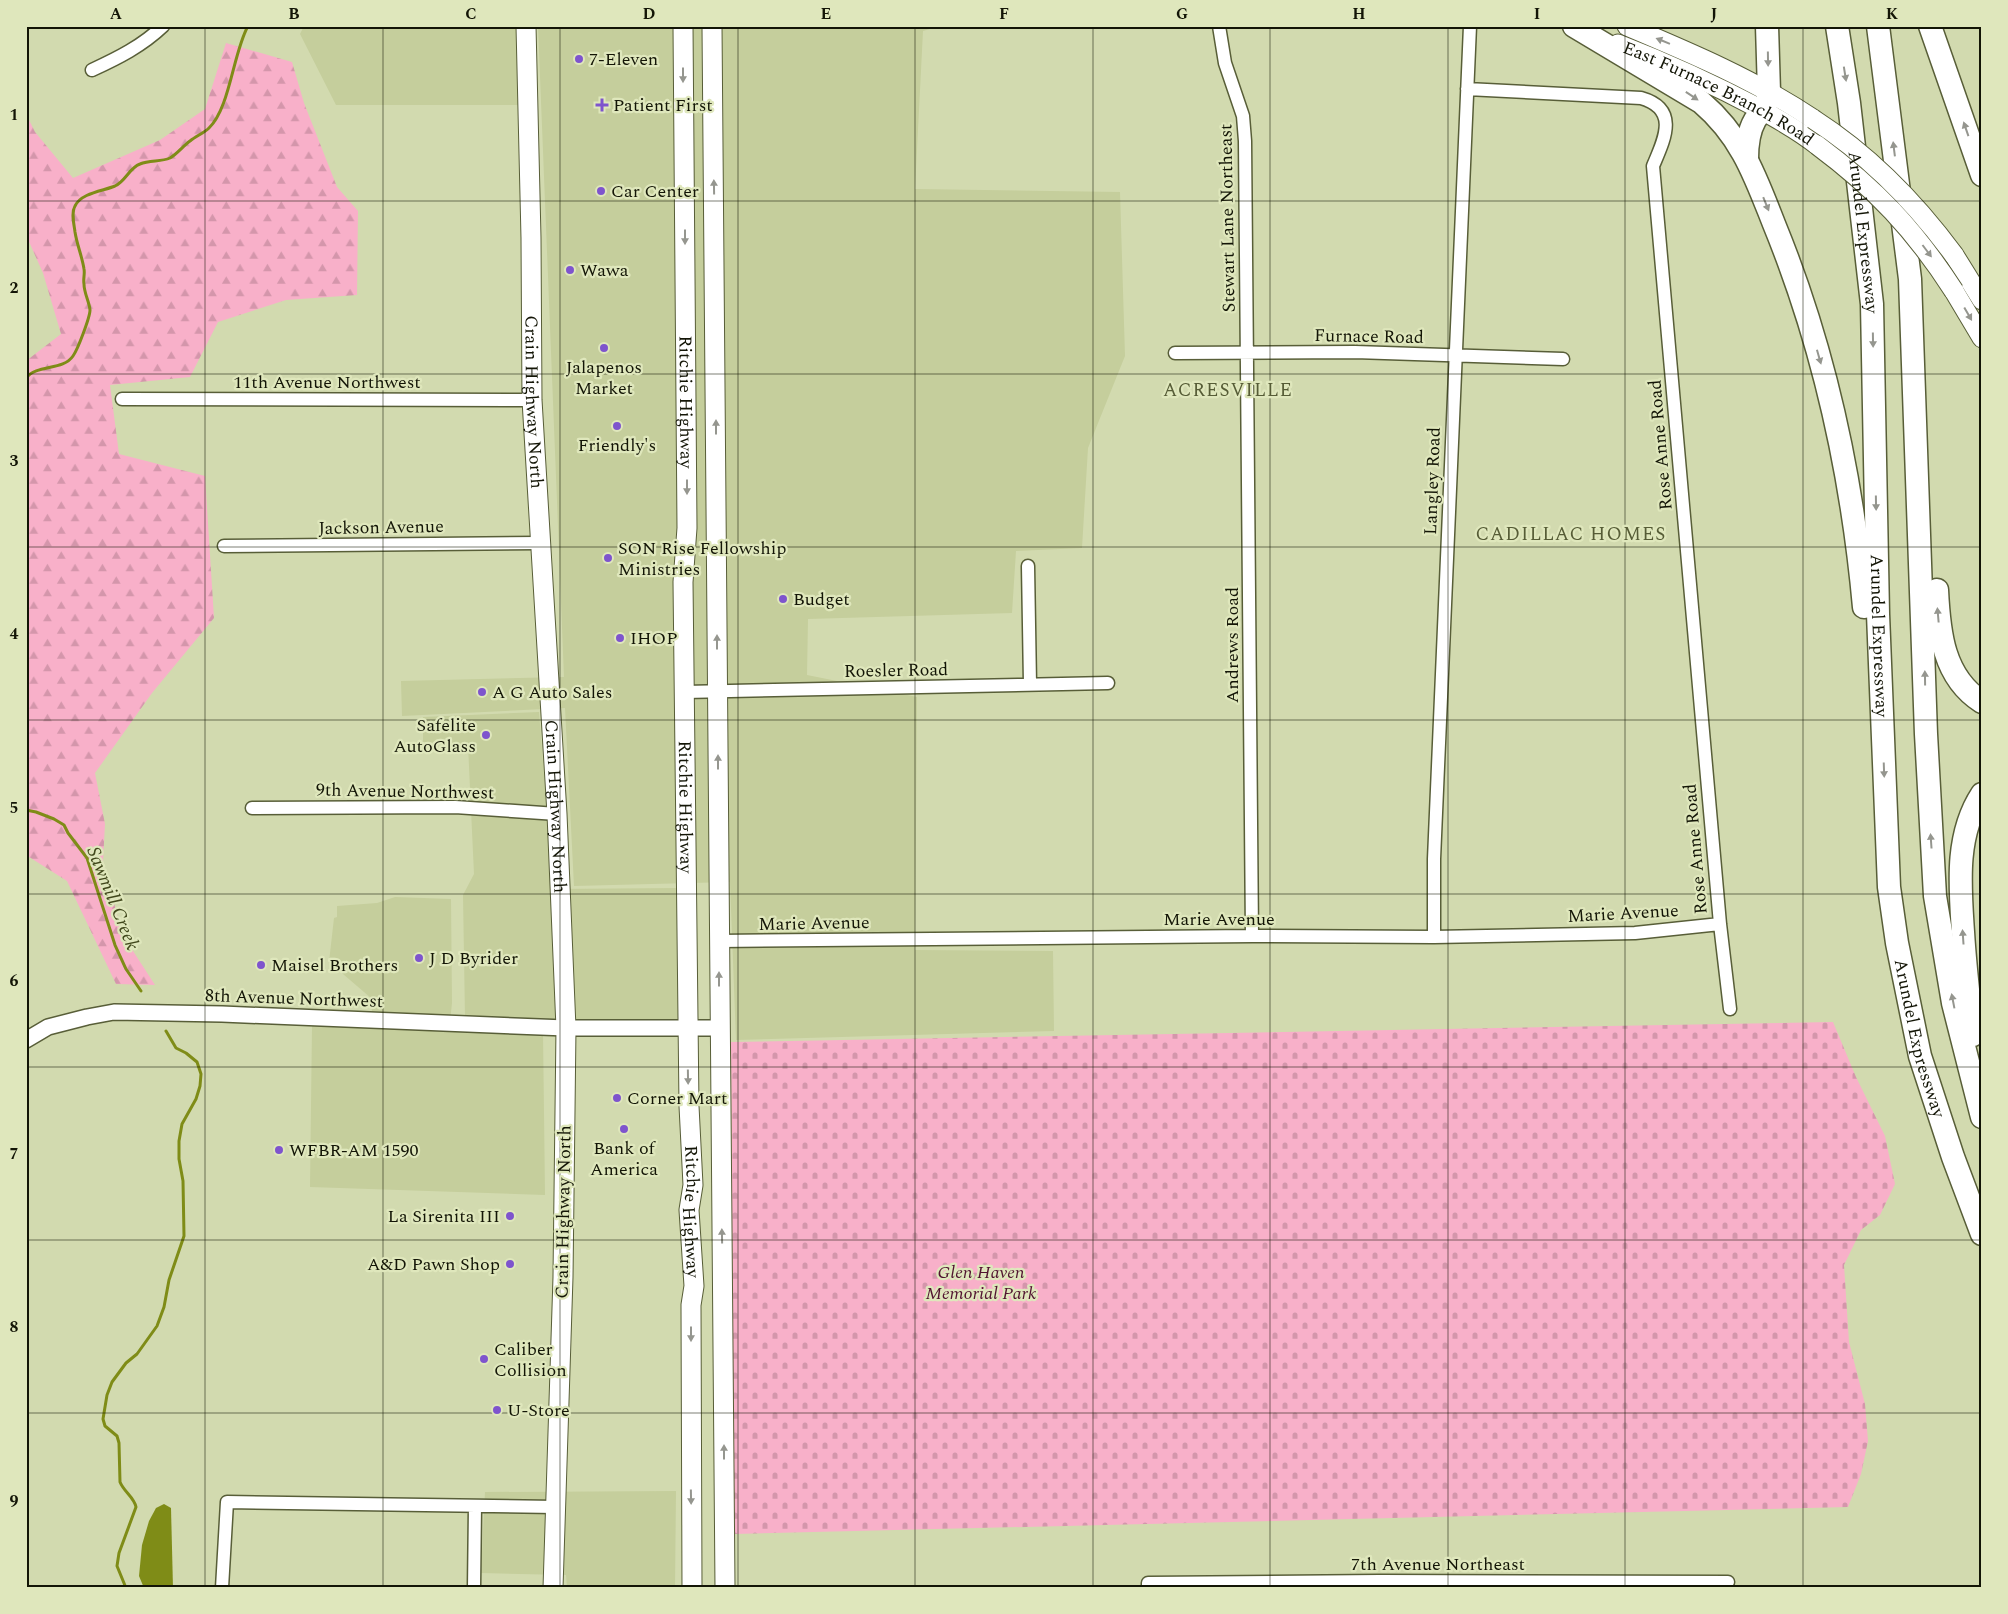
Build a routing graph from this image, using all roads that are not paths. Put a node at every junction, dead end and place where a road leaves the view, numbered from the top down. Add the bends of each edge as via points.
1 (163, 26) edge
2 (526, 26) edge
3 (683, 26) edge
4 (712, 26) edge
5 (1219, 26) edge
6 (1470, 26) edge
7 (1576, 26) edge
8 (1627, 26) edge
9 (1767, 26) edge
10 (1837, 26) edge
11 (1878, 26) edge
12 (1930, 26) edge
13 (92, 70) dead end
14 (1467, 89) junction
15 (1766, 102) junction
16 (1747, 159) junction
17 (1982, 175) edge
18 (1910, 279) junction
19 (1982, 300) edge
20 (1982, 338) edge
21 (1176, 353) dead end
22 (1247, 353) junction
23 (1455, 356) junction
24 (1563, 359) dead end
25 (122, 399) dead end
26 (532, 400) junction
27 (539, 543) junction
28 (224, 546) dead end
29 (1028, 566) dead end
30 (1108, 682) dead end
31 (1030, 684) junction
32 (717, 691) junction
33 (685, 692) junction
34 (1982, 702) edge
35 (1883, 742) junction
36 (1982, 794) edge
37 (252, 808) dead end
38 (557, 814) junction
39 (1720, 924) junction
40 (1252, 936) junction
41 (1434, 937) junction
42 (719, 941) junction
43 (1730, 1009) dead end
44 (566, 1028) junction
45 (688, 1028) junction
46 (720, 1028) junction
47 (26, 1040) edge
48 (1982, 1072) edge
49 (1982, 1117) edge
50 (1982, 1234) edge
51 (475, 1506) junction
52 (555, 1507) junction
53 (1728, 1582) dead end
54 (1628, 1584) edge
55 (1148, 1585) edge
56 (222, 1588) edge
57 (474, 1588) edge
58 (553, 1588) edge
59 (692, 1588) edge
60 (725, 1588) edge

1 - 13 street via 144,43
2 - 26 main road, Crain Highway North
3 -> 33 main road, Ritchie Highway via 687,520
32 -> 4 main road, Ritchie Highway
5 - 22 street, Stewart Lane Northeast via 1225,63 1243,116
6 - 14 street, Langley Road
7 - 15 main road, East Furnace Branch Road
7 -> 16 highway via 1701,102 1719,118
15 -> 8 main road, East Furnace Branch Road via 1681,48
9 -> 15 highway
10 -> 35 highway, Arundel Expressway via 1872,304
18 -> 11 highway
17 -> 12 highway
14 - 23 street, Langley Road
14 - 39 street, Rose Anne Road via 1642,98 1661,109 1666,120 1667,127 1653,166
15 - 16 highway via 1749,133
15 - 19 main road, East Furnace Branch Road, bridge via 1813,119 1868,160 1930,224
15 -> 20 main road, East Furnace Branch Road, bridge via 1792,127 1872,188 1898,216 1932,257
16 -> 35 highway via 1793,270 1833,406 1848,478 1861,569 1873,719
34 -> 18 highway via 1958,680 1949,664 1938,620 1930,431 1920,314
49 -> 18 highway via 1953,1003 1934,886
21 - 22 street, Furnace Road
22 - 23 street, Furnace Road via 1355,352
22 - 40 street, Andrews Road
23 - 24 street, Furnace Road
23 - 41 street, Langley Road via 1434,860
25 - 26 street, 11th Avenue Northwest
26 - 27 main road, Crain Highway North
27 - 28 street, Jackson Avenue
27 - 38 main road, Crain Highway North
29 - 31 street
30 - 31 street, Roesler Road
31 - 32 street, Roesler Road
32 - 33 street, Roesler Road
42 -> 32 main road, Ritchie Highway
33 - 45 main road, Ritchie Highway
35 -> 50 highway, Arundel Expressway via 1889,887 1907,996 1920,1056
48 -> 36 highway via 1966,982 1960,888 1963,844
37 - 38 street, 9th Avenue Northwest via 455,806
38 - 44 main road, Crain Highway North
39 - 41 street, Marie Avenue via 1635,933
39 - 43 street, Rose Anne Road
40 - 41 street, Marie Avenue
40 - 42 street, Marie Avenue
46 -> 42 main road, Ritchie Highway
44 - 45 street, 8th Avenue Northwest
44 - 47 street, 8th Avenue Northwest via 114,1012 48,1028
44 - 52 main road, Crain Highway North via 563,1278
45 - 46 street, 8th Avenue Northwest
45 -> 59 main road, Ritchie Highway via 693,1185 689,1210 694,1286 691,1304
60 -> 46 main road, Ritchie Highway
51 - 52 street
51 - 56 street via 227,1502
51 - 57 street
52 - 58 main road, Crain Highway North
53 - 54 street, 7th Avenue Northeast
54 - 55 street, 7th Avenue Northeast

